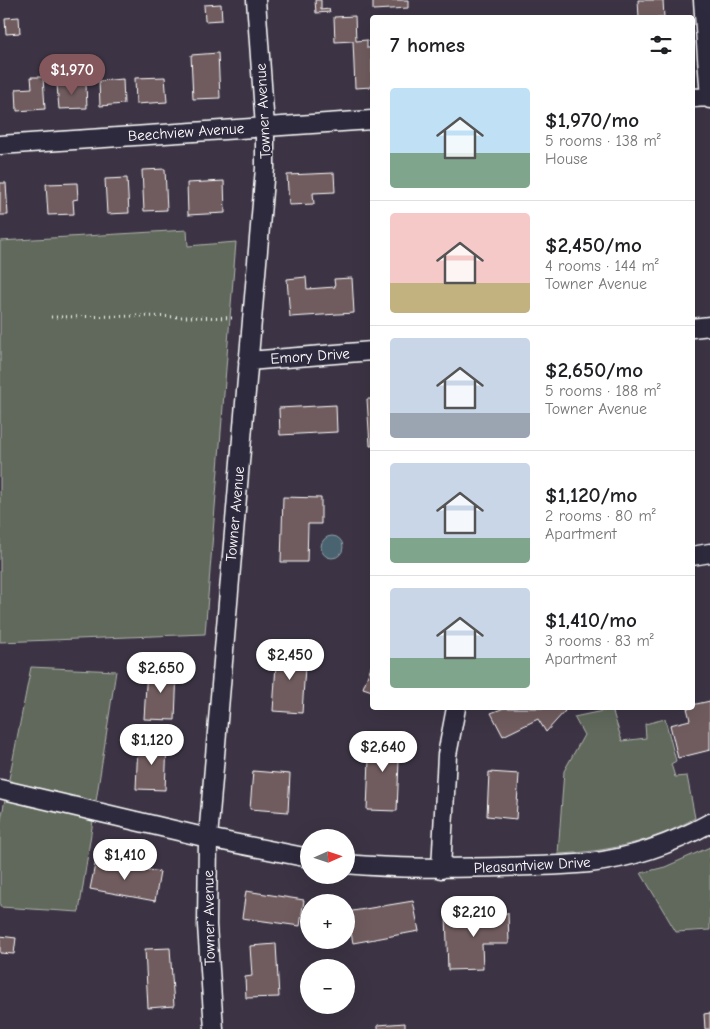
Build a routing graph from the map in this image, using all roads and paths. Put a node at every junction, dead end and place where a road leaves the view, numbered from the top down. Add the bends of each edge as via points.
1 (256, 0) edge
2 (704, 0) edge
3 (695, 98) edge
4 (710, 98) edge
5 (370, 120) edge
6 (265, 127) junction
7 (0, 145) edge
8 (51, 317) dead end
9 (252, 318) junction
10 (710, 326) edge
11 (695, 328) edge
12 (370, 351) edge
13 (248, 360) junction
14 (710, 553) edge
15 (695, 556) edge
16 (456, 710) edge
17 (0, 789) edge
18 (710, 823) edge
19 (208, 838) junction
20 (300, 856) edge
21 (355, 865) edge
22 (441, 869) junction
23 (214, 1029) edge

1 - 6 street, Towner Avenue
2 - 4 street
3 - 4 street
5 - 6 street, Beechview Avenue
6 - 7 street, Beechview Avenue
6 - 9 street, Towner Avenue via 265,168
8 - 9 path
9 - 13 street, Towner Avenue
10 - 11 street
12 - 13 street, Emory Drive
13 - 19 street, Towner Avenue
14 - 15 street
16 - 22 street via 447,755
17 - 19 street
18 - 22 street, Pleasantview Drive via 682,838 619,858 588,863
19 - 20 street
19 - 23 street, Towner Avenue via 207,925
21 - 22 street, Pleasantview Drive

